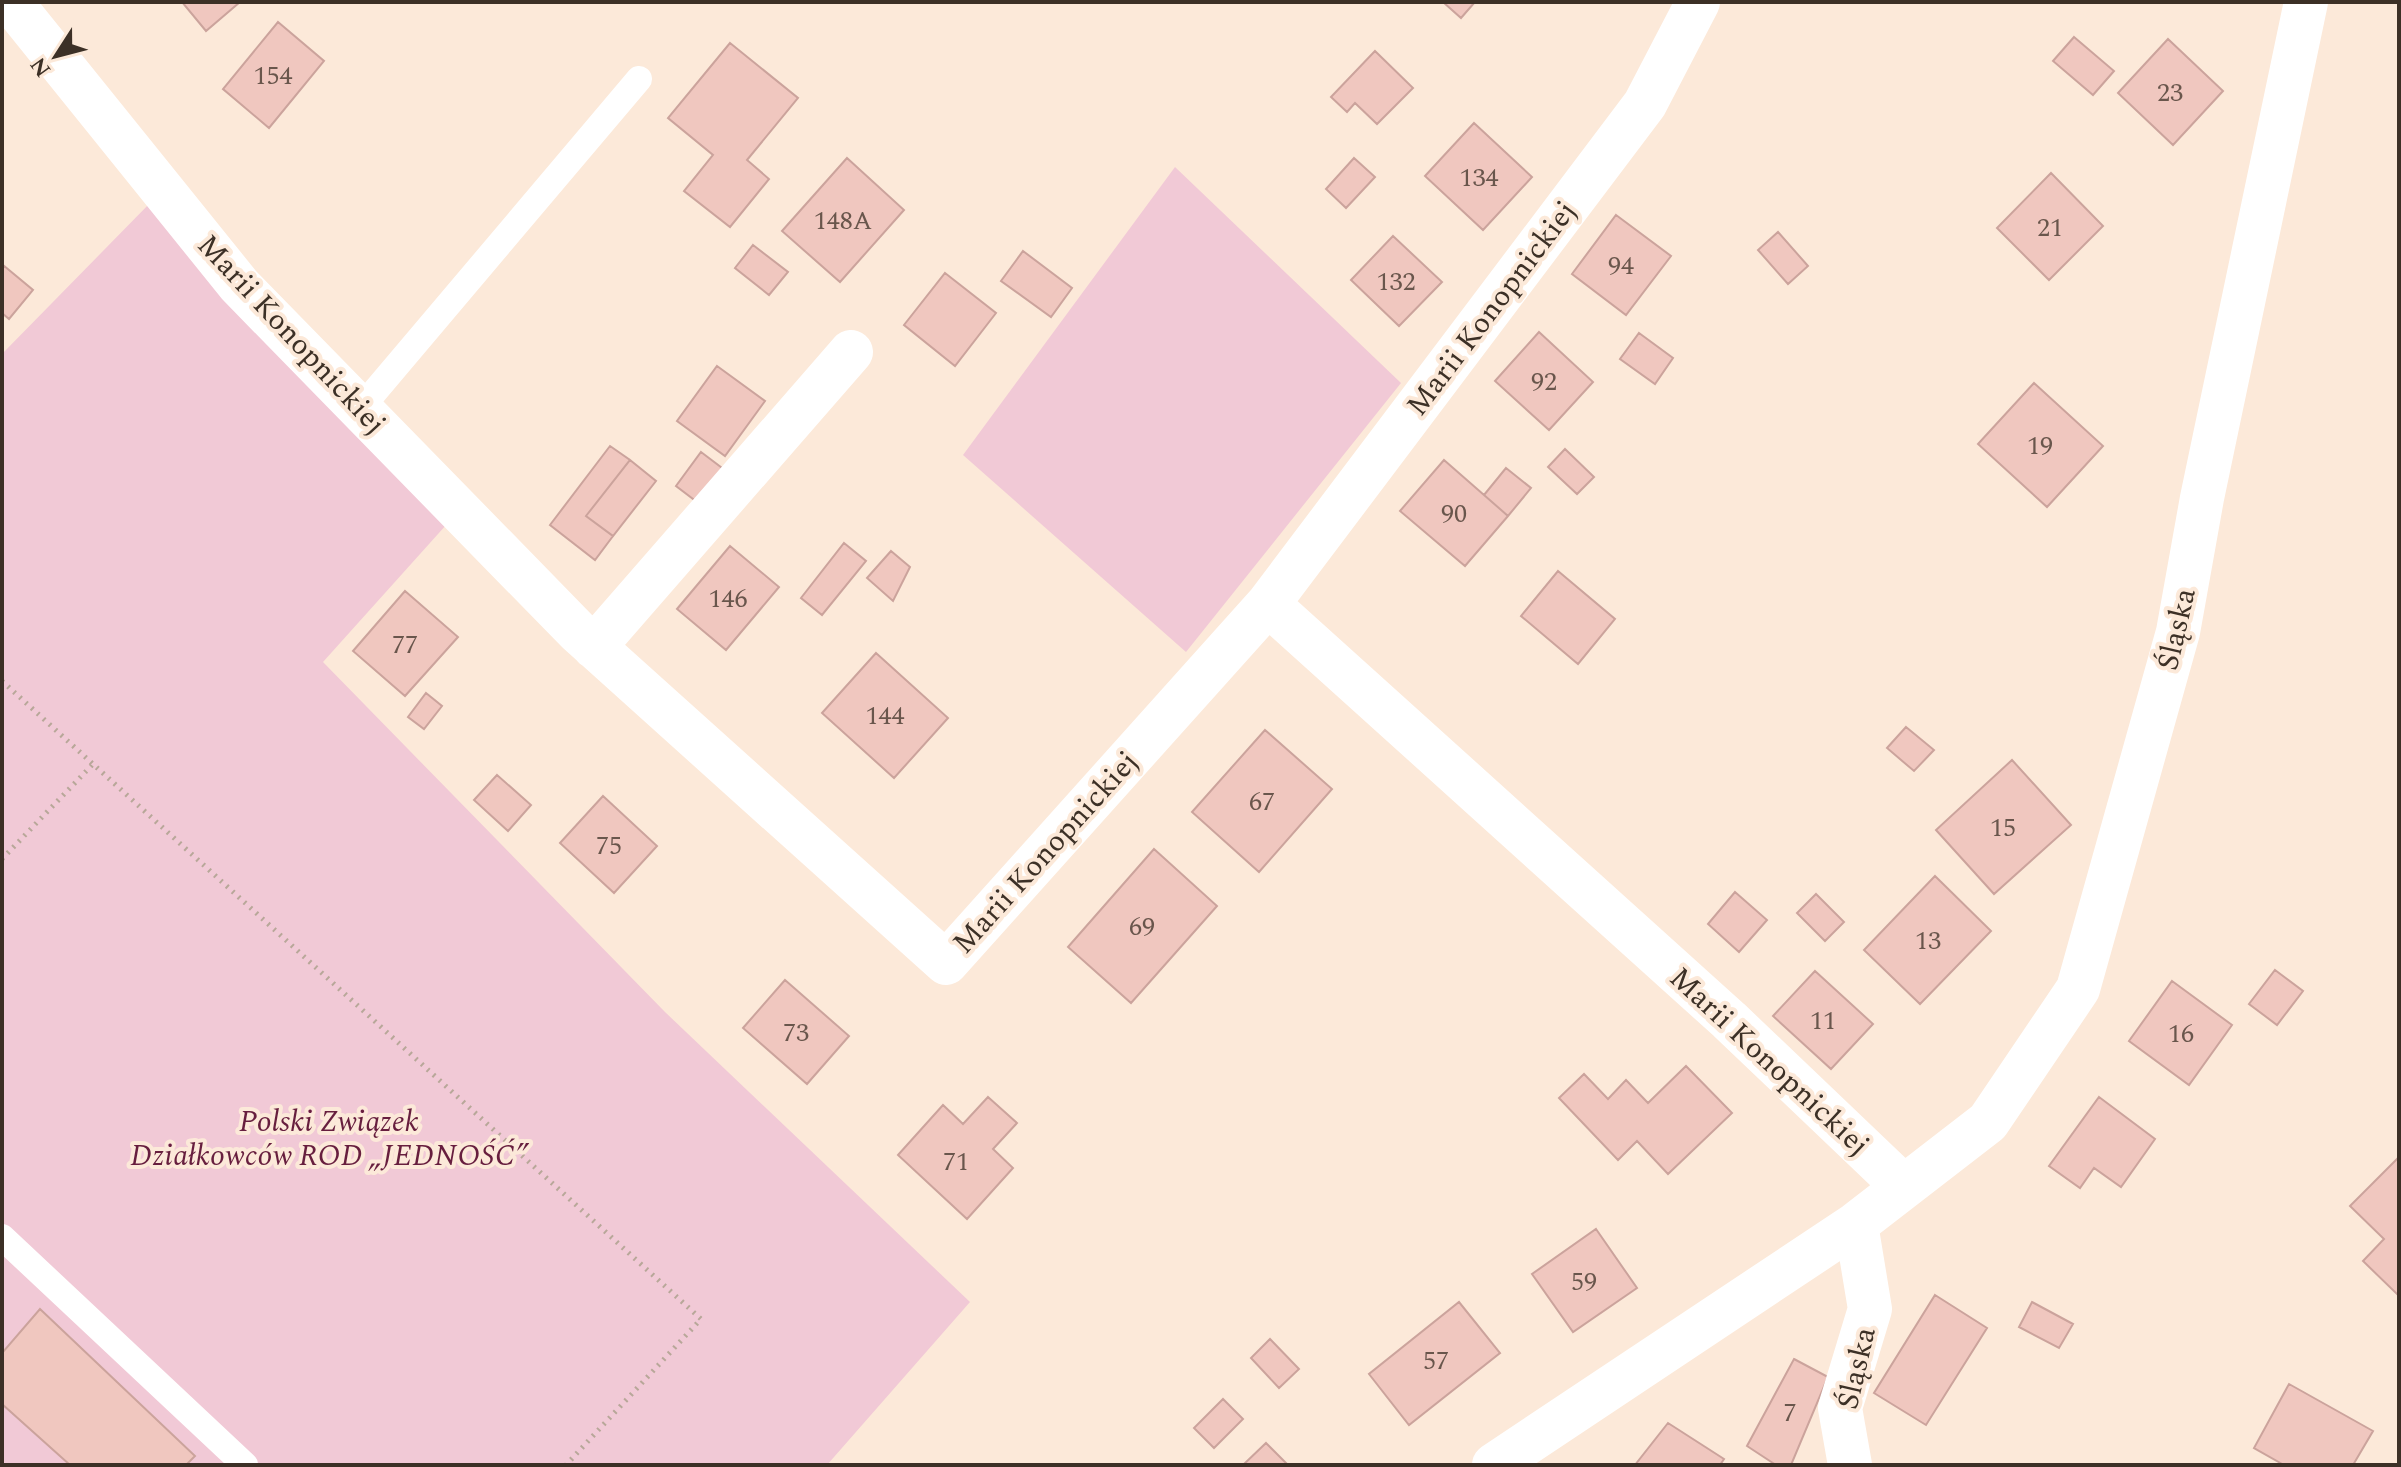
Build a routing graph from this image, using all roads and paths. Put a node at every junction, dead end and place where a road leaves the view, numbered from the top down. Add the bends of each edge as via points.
1 (11, 2) edge
2 (1698, 2) edge
3 (2306, 2) edge
4 (639, 79) dead end
5 (851, 352) dead end
6 (360, 409) junction
7 (1268, 604) junction
8 (594, 647) junction
9 (2, 681) edge
10 (93, 764) junction
11 (2, 859) edge
12 (1904, 1187) junction
13 (1856, 1224) junction
14 (2, 1237) edge
15 (245, 1465) edge
16 (566, 1465) edge
17 (1494, 1465) edge
18 (1850, 1465) edge

1 - 6 street, Marii Konopnickiej via 239,285
2 - 7 street, Marii Konopnickiej via 1645,104
3 - 12 street, Śląska via 2178,632 2078,989 1988,1122
4 - 6 lane
5 - 8 street
6 - 8 street, Marii Konopnickiej
7 - 8 street, Marii Konopnickiej via 946,963
7 - 12 street, Marii Konopnickiej via 1729,1020
9 - 10 path
10 - 11 path
10 - 16 path via 701,1319
12 - 13 street
13 - 17 street
13 - 18 street, Śląska via 1870,1309 1840,1408
14 - 15 lane

